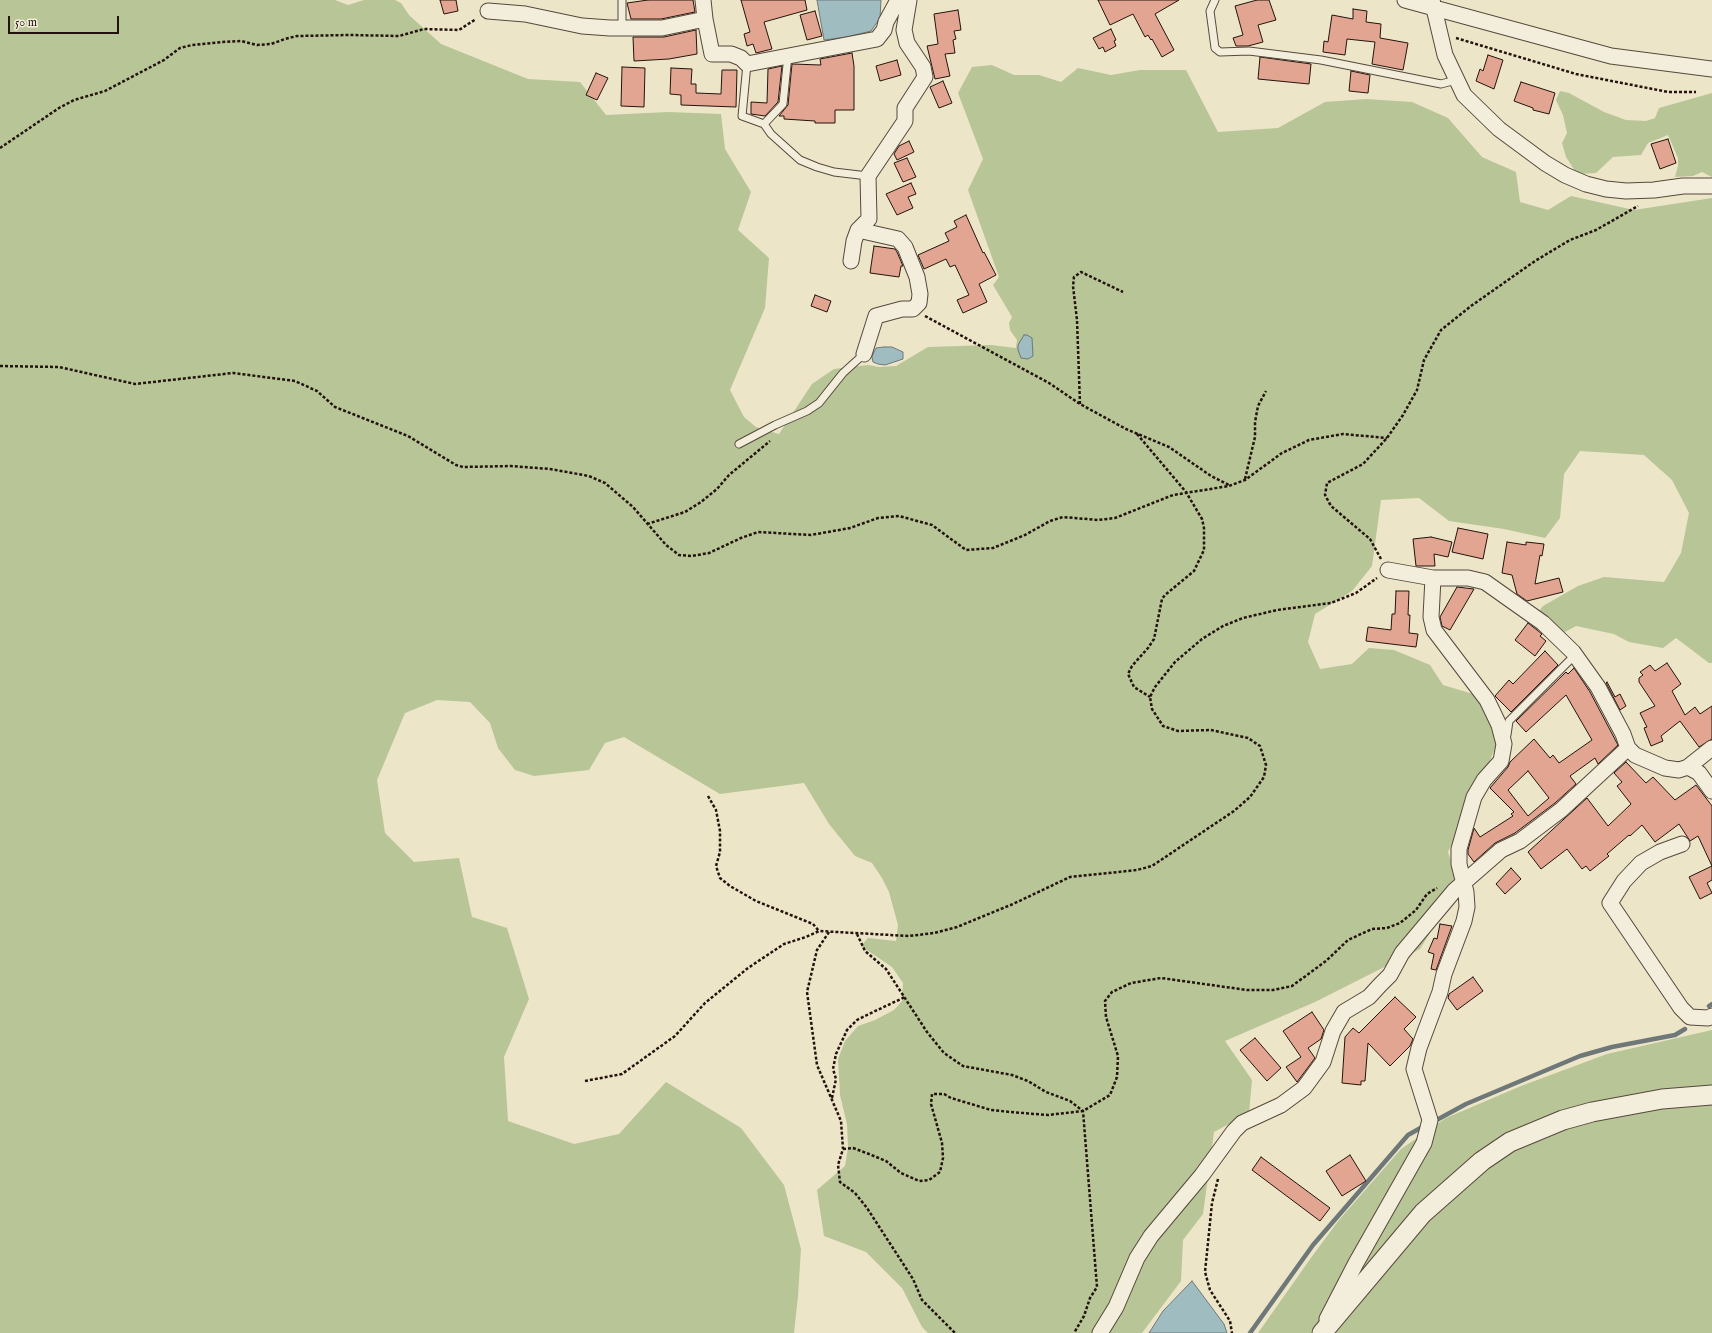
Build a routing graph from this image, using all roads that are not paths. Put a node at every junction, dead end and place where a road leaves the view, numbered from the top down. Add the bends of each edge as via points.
1 (622, 0) edge
2 (703, 0) edge
3 (898, 0) edge
4 (909, 0) edge
5 (1215, 0) edge
6 (1405, 0) edge
7 (1433, 4) edge
8 (488, 11) road end
9 (705, 19) junction
10 (622, 27) junction
11 (788, 55) junction
12 (747, 64) junction
13 (1712, 69) edge
14 (1456, 80) junction
15 (764, 124) junction
16 (868, 176) junction
17 (1712, 186) edge
18 (858, 230) junction
19 (852, 260) dead end
20 (864, 354) joint
21 (739, 444) dead end
22 (1388, 570) road end
23 (1434, 578) junction
24 (1575, 655) junction
25 (1504, 744) junction
26 (1628, 748) junction
27 (1712, 748) edge
28 (1688, 767) junction
29 (1712, 791) edge
30 (1682, 844) dead end
31 (1459, 887) junction
32 (1712, 1016) edge
33 (1712, 1095) edge
34 (1100, 1333) edge
35 (1321, 1333) edge

1 - 10 lane
2 - 9 street
3 - 11 street via 878,39
4 - 16 street via 904,30 907,43 923,67 925,78 905,108 905,121
5 - 14 lane via 1210,11 1215,48 1220,52 1248,51 1321,60 1441,84
6 - 7 street
7 - 13 street via 1611,56
7 - 14 street via 1445,55
8 - 10 street via 525,14 582,26
9 - 10 street via 662,28
9 - 12 street via 712,54 731,54
11 - 12 street
11 - 15 lane via 783,104
12 - 15 lane via 742,116
14 - 17 street via 1464,95 1484,116 1524,148 1565,175 1586,184 1626,191
15 - 16 lane via 771,134 800,160 834,172
16 - 18 street via 869,219
18 - 19 street
18 - 20 street via 898,239 905,247 917,277 920,294 919,303 913,308 876,316
20 - 21 lane via 843,373 819,403 808,411
22 - 23 street
23 - 24 street via 1468,578 1485,582 1543,623
23 - 25 street via 1431,618 1434,630 1487,700 1499,725
24 - 25 lane via 1509,721
24 - 26 street via 1598,687
25 - 31 street via 1501,761 1484,780 1474,797 1459,849
26 - 28 street via 1635,755 1665,768 1680,770
26 - 31 street via 1561,810 1520,840 1501,850
27 - 28 street
28 - 29 street via 1699,773
30 - 32 street via 1641,862 1624,881 1610,903 1681,1008 1690,1017
31 - 34 street via 1402,953 1390,975 1369,997 1344,1012 1333,1031 1323,1062 1304,1088 1281,1105 1242,1123 1234,1131 1202,1175 1151,1236 1137,1258 1116,1306
31 - 35 street via 1467,907 1464,921 1414,1069 1430,1120 1424,1143 1356,1263
33 - 35 street via 1662,1099 1592,1112 1563,1120 1510,1142 1482,1161 1423,1213

